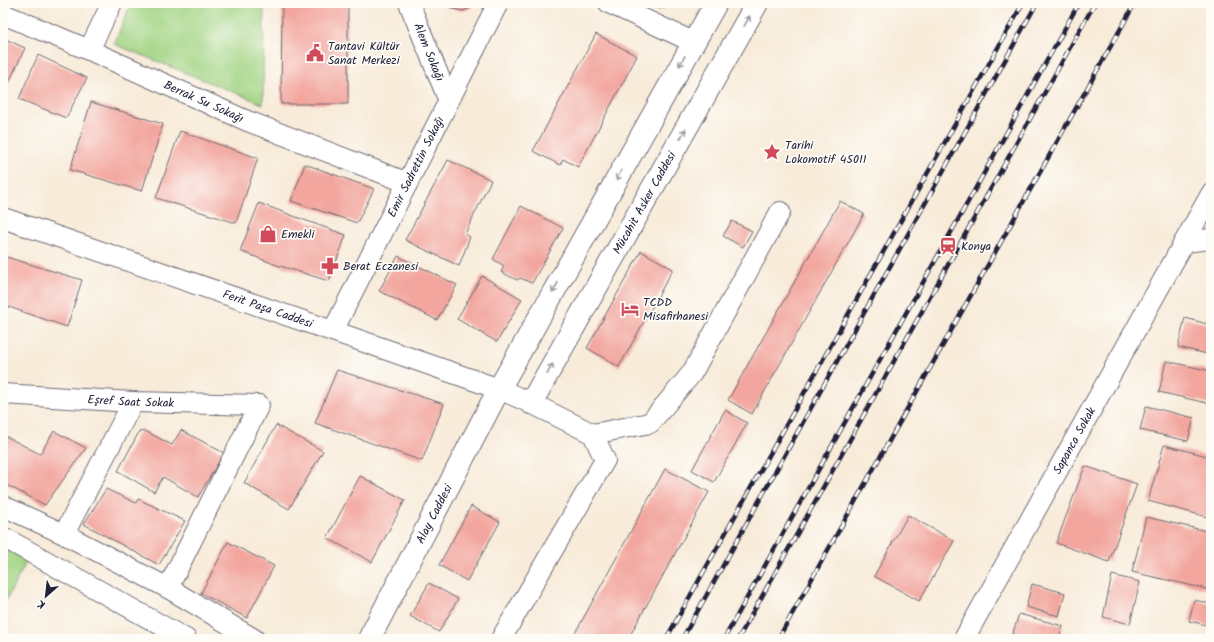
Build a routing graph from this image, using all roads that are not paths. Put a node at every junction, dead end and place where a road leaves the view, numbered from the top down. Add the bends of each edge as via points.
1 (112, 3) edge
2 (409, 3) edge
3 (498, 3) edge
4 (610, 3) edge
5 (716, 3) edge
6 (757, 3) edge
7 (3, 14) edge
8 (693, 42) junction
9 (89, 50) junction
10 (449, 101) junction
11 (408, 183) junction
12 (1211, 194) edge
13 (780, 212) dead end
14 (3, 218) edge
15 (1211, 240) edge
16 (1184, 242) junction
17 (333, 331) junction
18 (499, 389) junction
19 (3, 394) edge
20 (133, 402) junction
21 (531, 404) junction
22 (593, 434) junction
23 (3, 506) edge
24 (64, 534) junction
25 (3, 538) edge
26 (168, 588) junction
27 (186, 639) edge
28 (254, 639) edge
29 (370, 639) edge
30 (501, 639) edge
31 (964, 639) edge

1 - 9 street
2 - 10 street, Alem Sokağı
3 - 10 street, Emir Sadrettin Sokağı
4 - 8 street
5 - 8 main road
21 -> 6 main road, Mücahit Asker Caddesi
7 - 9 street, Berrak Su Sokağı
8 -> 18 main road
9 - 11 street, Berrak Su Sokağı via 245,120
10 - 11 street, Emir Sadrettin Sokağı
11 - 17 street, Emir Sadrettin Sokağı
12 - 16 street, Sapanca Sokak
13 - 22 street via 692,374 650,423
14 - 17 street, Ferit Paşa Caddesi
15 - 16 street
16 - 31 street, Sapanca Sokak
17 - 18 street, Ferit Paşa Caddesi
18 - 21 street, Ferit Paşa Caddesi
18 - 29 main road, Alay Caddesi
19 - 20 street, Eşref Saat Sokak
20 - 24 street
20 - 26 street, Eşref Saat Sokak via 259,406
21 - 22 street, Ferit Paşa Caddesi
22 - 30 street via 605,460
23 - 24 street
24 - 26 street
25 - 27 street
26 - 28 street

